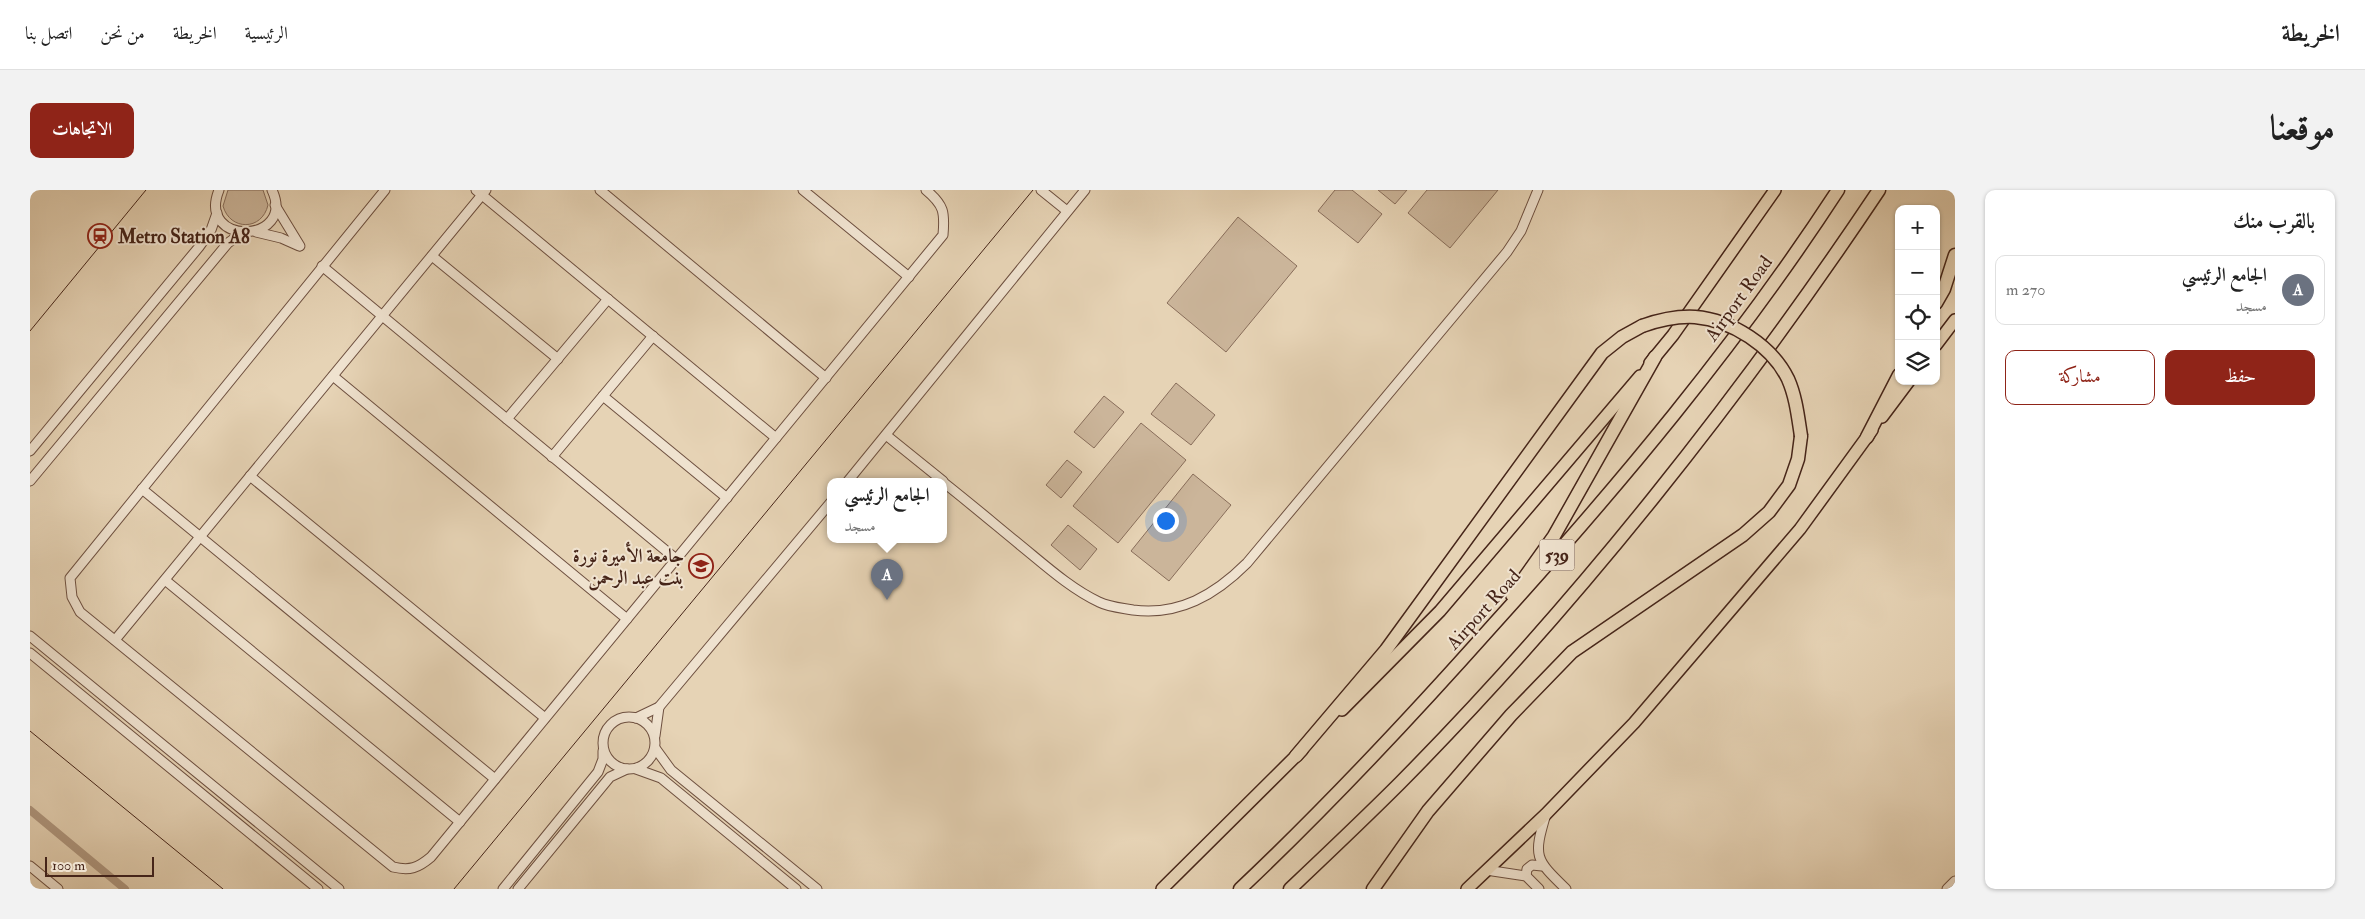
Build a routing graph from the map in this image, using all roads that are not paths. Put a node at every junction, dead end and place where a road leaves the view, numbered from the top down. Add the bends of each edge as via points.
1 (219, 190) edge
2 (385, 190) edge
3 (600, 190) edge
4 (803, 190) edge
5 (926, 190) edge
6 (1041, 190) edge
7 (1084, 190) edge
8 (1538, 190) edge
9 (1775, 190) edge
10 (1838, 190) edge
11 (1880, 190) edge
12 (274, 192) edge
13 (481, 192) edge
14 (276, 206) junction
15 (1067, 211) junction
16 (218, 213) junction
17 (256, 232) junction
18 (242, 233) junction
19 (1955, 255) edge
20 (432, 256) junction
21 (322, 266) junction
22 (908, 277) junction
23 (1940, 296) edge
24 (608, 299) junction
25 (383, 316) junction
26 (1955, 320) edge
27 (653, 336) junction
28 (1940, 340) edge
29 (1655, 357) junction
30 (558, 359) junction
31 (333, 376) junction
32 (826, 378) junction
33 (1895, 383) edge
34 (1906, 385) edge
35 (603, 396) junction
36 (508, 419) junction
37 (886, 435) junction
38 (1866, 437) junction
39 (776, 438) junction
40 (30, 451) edge
41 (552, 457) junction
42 (250, 476) junction
43 (850, 478) edge
44 (939, 478) edge
45 (30, 481) edge
46 (947, 484) edge
47 (142, 489) junction
48 (727, 498) junction
49 (827, 507) edge
50 (200, 537) junction
51 (676, 559) junction
52 (165, 580) junction
53 (627, 619) junction
54 (30, 636) edge
55 (115, 640) junction
56 (1475, 646) junction
57 (30, 653) edge
58 (659, 707) junction
59 (545, 718) junction
60 (636, 718) junction
61 (655, 744) junction
62 (603, 750) junction
63 (1296, 756) junction
64 (632, 769) junction
65 (495, 779) junction
66 (1546, 814) junction
67 (460, 822) junction
68 (30, 866) edge
69 (1542, 866) junction
70 (1486, 870) junction
71 (1526, 876) junction
72 (1955, 881) edge
73 (58, 889) edge
74 (318, 889) edge
75 (339, 889) edge
76 (503, 889) edge
77 (518, 889) edge
78 (796, 889) edge
79 (817, 889) edge
80 (1162, 889) edge
81 (1240, 889) edge
82 (1290, 889) edge
83 (1373, 889) edge
84 (1467, 889) edge
85 (1539, 889) edge
86 (1566, 889) edge
87 (1947, 889) edge

1 - 16 street
2 - 21 street
3 - 32 street
4 - 22 street
5 - 22 street via 936,199 944,214 943,236
6 - 15 street
7 - 15 street
8 - 46 street via 1521,231 1507,252 1247,563 1228,582 1192,604 1158,612 1100,602 1039,560
9 - 29 main road
10 - 56 highway, Airport Road / 539 via 1678,411 1574,536
11 - 82 highway, 539 via 1710,425 1621,536 1511,664 1406,776
12 - 14 street
13 - 20 street
13 - 24 street
14 - 17 street via 270,222
14 - 17 street via 300,246
15 - 37 street
16 - 18 street via 227,227
16 - 40 street via 199,247
17 - 18 street
18 - 45 street via 228,243
19 - 23 highway
20 - 25 street
20 - 30 street
21 - 25 street
21 - 47 street
22 - 32 street
24 - 27 street
24 - 30 street
25 - 31 street
25 - 36 street
26 - 28 main road
27 - 35 street
27 - 39 street
29 - 56 highway via 1554,536
29 - 63 main road via 1440,611
30 - 36 street
31 - 42 street
31 - 53 street
32 - 39 street
33 - 38 highway
34 - 38 main road
35 - 41 street
35 - 48 street
36 - 41 street
37 - 43 street
37 - 44 street
38 - 66 main road via 1800,529 1634,723
39 - 48 street
41 - 51 street
42 - 50 street
42 - 59 street
47 - 50 street
47 - 55 street via 70,578 72,597 80,612
48 - 51 street
49 - 58 street
50 - 52 street
50 - 65 street
51 - 53 street
52 - 55 street
52 - 67 street
53 - 59 street
54 - 75 street
55 - 67 street via 393,867 407,870 419,867 431,858
56 - 81 highway, Airport Road / 539 via 1377,754
57 - 74 street
58 - 60 street
58 - 61 street
59 - 65 street
60 - 61 street via 649,726
60 - 62 street via 613,722 604,736
61 - 64 street via 649,761
61 - 79 street via 671,770
62 - 64 street via 613,764
62 - 76 street via 598,772
63 - 80 main road
63 - 83 highway, bridge via 1386,650 1602,353 1642,326 1695,317 1721,323 1759,344 1777,362 1788,379 1801,436 1798,459 1789,485 1769,512 1743,535 1572,652 1511,715 1428,811
64 - 77 street via 610,777
64 - 78 street via 661,778
65 - 67 street
66 - 69 street via 1538,840
66 - 70 main road
68 - 73 street
69 - 71 street via 1532,865
69 - 86 street
70 - 71 street
70 - 84 main road
71 - 85 street
72 - 87 street

